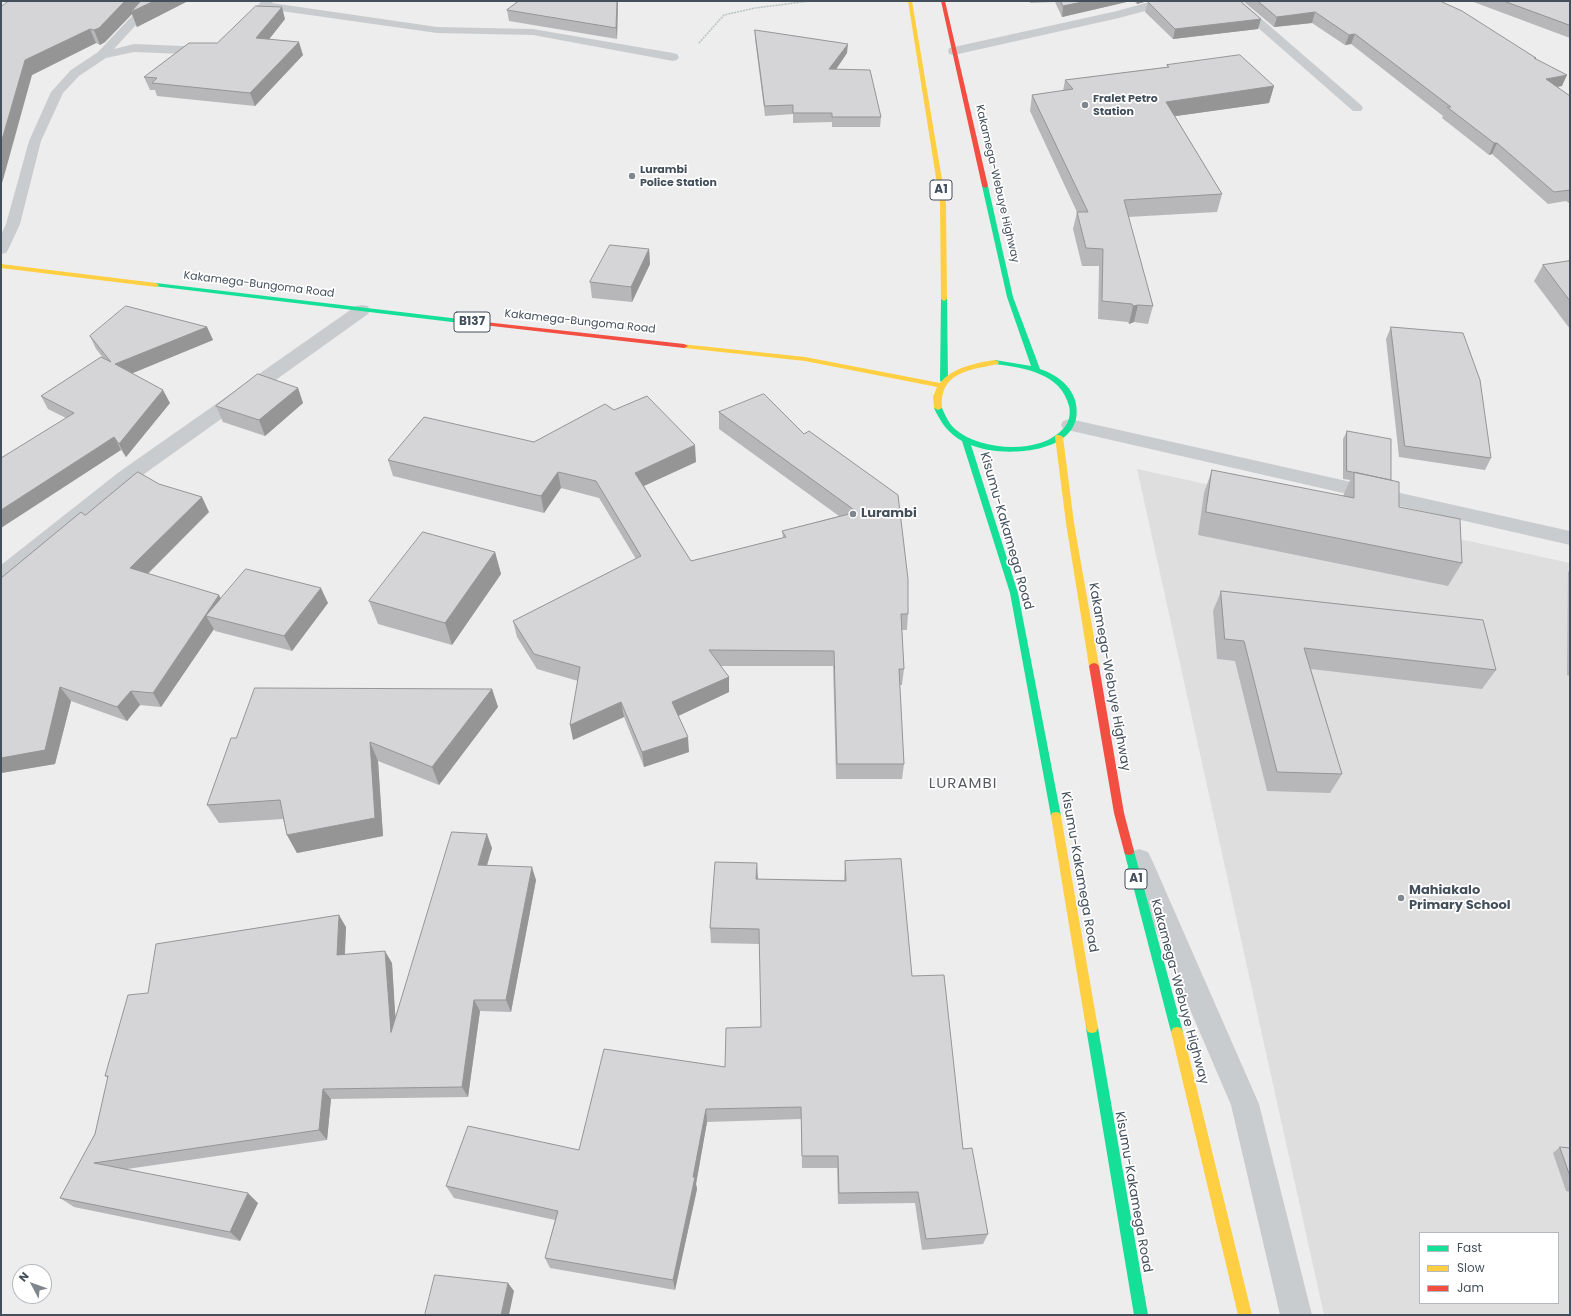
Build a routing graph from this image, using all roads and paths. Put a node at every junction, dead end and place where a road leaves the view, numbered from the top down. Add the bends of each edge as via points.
1 (152, 1) edge
2 (810, 1) edge
3 (910, 1) edge
4 (943, 1) edge
5 (1167, 1) edge
6 (1235, 1) edge
7 (266, 3) edge
8 (238, 31) edge
9 (221, 47) edge
10 (954, 51) junction
11 (102, 55) junction
12 (673, 57) joint
13 (1357, 108) dead end
14 (1, 250) edge
15 (1, 266) edge
16 (362, 310) junction
17 (1036, 369) junction
18 (942, 383) junction
19 (1065, 431) junction
20 (966, 440) junction
21 (1570, 538) edge
22 (1, 576) edge
23 (1119, 813) junction
24 (1141, 1315) edge
25 (1245, 1315) edge
26 (1296, 1315) edge

1 - 11 lane
2 - 12 path via 724,15 693,51
3 - 18 main road, A1 via 943,203
4 - 10 main road, Kakamega-Webuye Highway
5 - 10 street
6 - 13 lane
7 - 8 lane
7 - 12 lane via 437,30 533,32
9 - 11 lane via 216,52 134,48
10 - 17 main road, Kakamega-Webuye Highway via 1010,297
11 - 14 lane via 75,73 58,92 36,141 13,224
15 - 16 main road, Kakamega-Bungoma Road / B137
16 - 18 main road, Kakamega-Bungoma Road / B137 via 805,358
16 - 22 street via 126,477
17 - 18 main road, A1 via 995,362 957,371
17 - 19 main road, A1 via 1065,388 1072,400 1074,413
18 - 20 main road, Kisumu-Kakamega Road / A1 via 936,399 939,414 948,428
19 - 20 main road, Kisumu-Kakamega Road / A1 via 1044,445 1026,449 984,446
19 - 21 street
19 - 23 main road, Kakamega-Webuye Highway / A1 via 1070,524
20 - 24 main road, Kisumu-Kakamega Road via 1014,593 1049,774
23 - 25 main road, Kakamega-Webuye Highway / A1 via 1183,1055
23 - 26 street via 1245,1104

